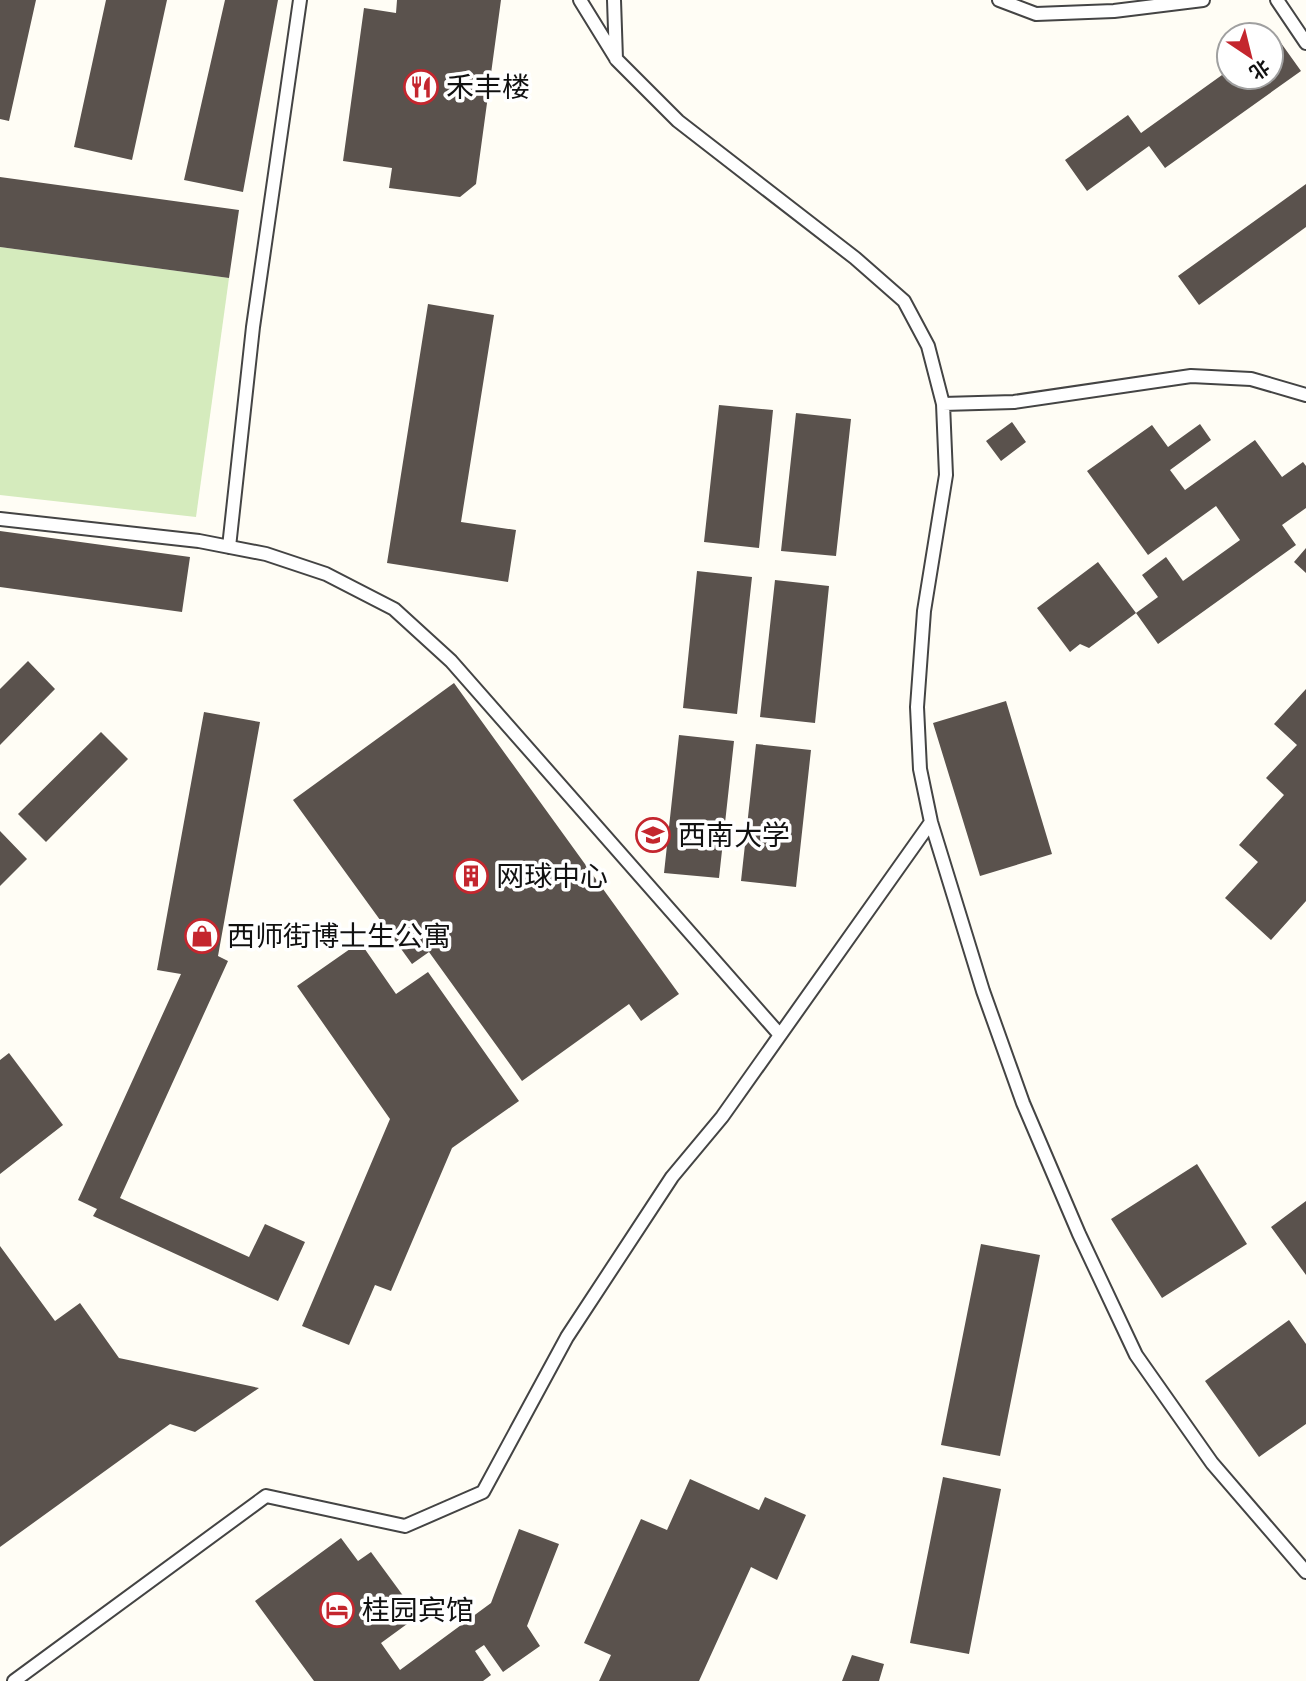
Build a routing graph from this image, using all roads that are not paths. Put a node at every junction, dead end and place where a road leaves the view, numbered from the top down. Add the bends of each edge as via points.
1 (300, 0) edge
2 (580, 0) edge
3 (614, 0) edge
4 (999, 0) edge
5 (1203, 0) edge
6 (1278, 0) edge
7 (1306, 43) edge
8 (617, 60) junction
9 (1306, 395) edge
10 (943, 404) junction
11 (0, 519) edge
12 (229, 547) junction
13 (930, 822) junction
14 (780, 1035) junction
15 (1306, 1572) edge
16 (14, 1681) edge

1 - 12 lane via 253,327
2 - 8 lane
3 - 8 lane
4 - 5 lane via 1036,14 1114,11
6 - 7 lane
8 - 10 lane via 678,121 904,301 928,346
9 - 10 lane via 1251,379 1191,376 1014,402
10 - 13 lane via 946,475 924,611 917,707 920,769
11 - 12 lane
12 - 14 lane via 326,574 394,609 451,661
13 - 14 lane
13 - 15 lane via 1023,1103 1136,1355 1212,1463
14 - 16 lane via 673,1177 567,1337 483,1492 405,1526 266,1496

